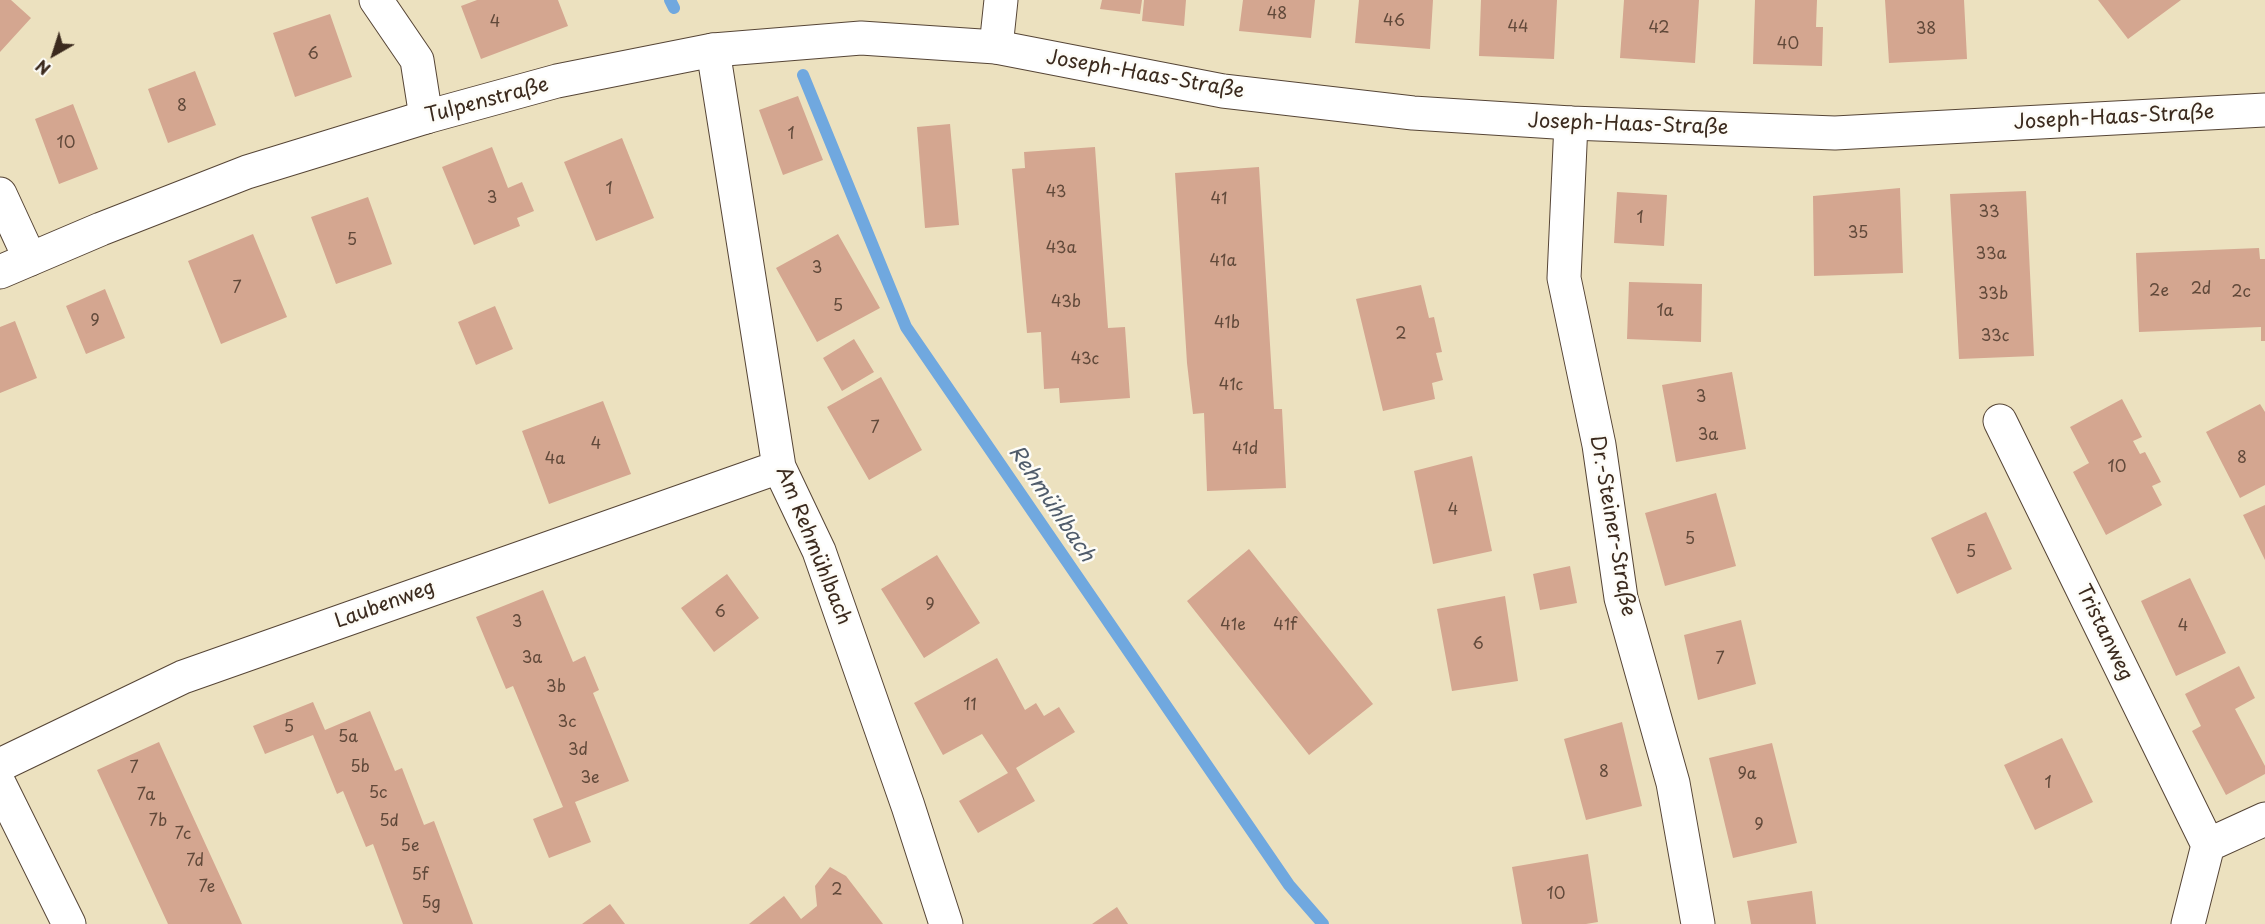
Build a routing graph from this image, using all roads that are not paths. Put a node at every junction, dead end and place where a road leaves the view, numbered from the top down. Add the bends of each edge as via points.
1 (376, 0) edge
2 (1001, 0) edge
3 (996, 47) junction
4 (713, 50) junction
5 (2265, 110) edge
6 (426, 117) junction
7 (1571, 123) junction
8 (0, 194) edge
9 (30, 259) junction
10 (0, 272) edge
11 (2000, 421) dead end
12 (779, 467) junction
13 (0, 765) edge
14 (0, 785) edge
15 (2265, 819) edge
16 (2208, 845) junction
17 (69, 924) edge
18 (946, 924) edge
19 (1698, 924) edge
20 (2188, 924) edge

1 - 6 street via 417,60
2 - 3 street
3 - 4 street, Tulpenstraße via 861,38
3 - 7 street, Joseph-Haas-Straße via 1223,91 1413,113
4 - 6 street, Tulpenstraße via 557,81
4 - 12 street, Am Rehmühlbach
5 - 7 street, Joseph-Haas-Straße via 1835,133
6 - 9 street, Tulpenstraße via 247,172
7 - 19 street, Dr.-Steiner-Straße via 1564,278 1599,446 1621,598 1673,783
8 - 9 street
9 - 10 street, Tulpenstraße
11 - 16 street, Tristanweg
12 - 13 street, Laubenweg via 183,677
12 - 18 street, Am Rehmühlbach via 819,551
14 - 17 street
15 - 16 street
16 - 20 street

